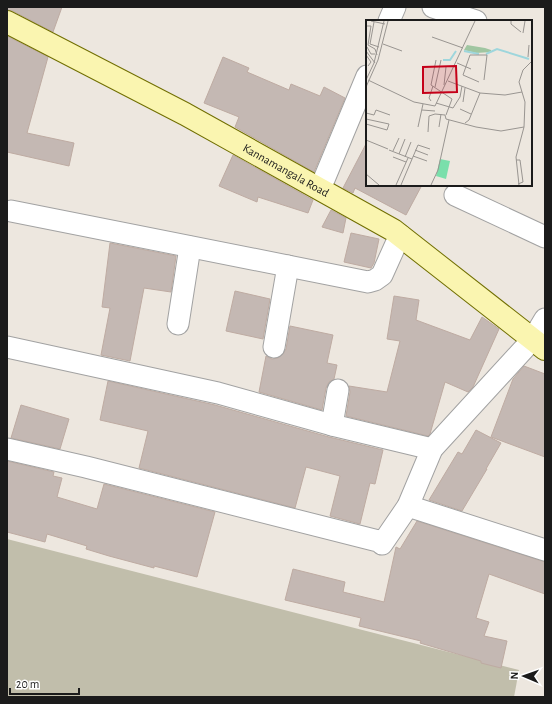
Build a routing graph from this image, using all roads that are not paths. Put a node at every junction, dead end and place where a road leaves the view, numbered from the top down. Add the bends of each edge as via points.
1 (395, 7) edge
2 (433, 7) edge
3 (390, 20) edge
4 (473, 20) edge
5 (7, 22) edge
6 (366, 78) edge
7 (320, 189) junction
8 (455, 195) dead end
9 (11, 211) dead end
10 (400, 235) junction
11 (545, 237) edge
12 (190, 247) junction
13 (288, 266) junction
14 (545, 319) edge
15 (178, 324) dead end
16 (539, 344) edge
17 (7, 347) edge
18 (274, 347) dead end
19 (338, 390) dead end
20 (332, 425) junction
21 (7, 449) edge
22 (432, 450) junction
23 (408, 506) junction
24 (545, 550) edge

1 - 3 street
2 - 4 street
5 - 7 main road, Kannamangala Road via 186,114
6 - 7 street
7 - 10 main road, Kannamangala Road
8 - 11 street
9 - 12 street
10 - 13 street via 382,275 368,282
10 - 16 main road, Kannamangala Road
12 - 13 street
12 - 15 street
13 - 18 street
14 - 16 street
16 - 22 street
17 - 20 street via 218,393
19 - 20 street
20 - 22 street
21 - 23 street via 382,544
22 - 23 street
23 - 24 street

